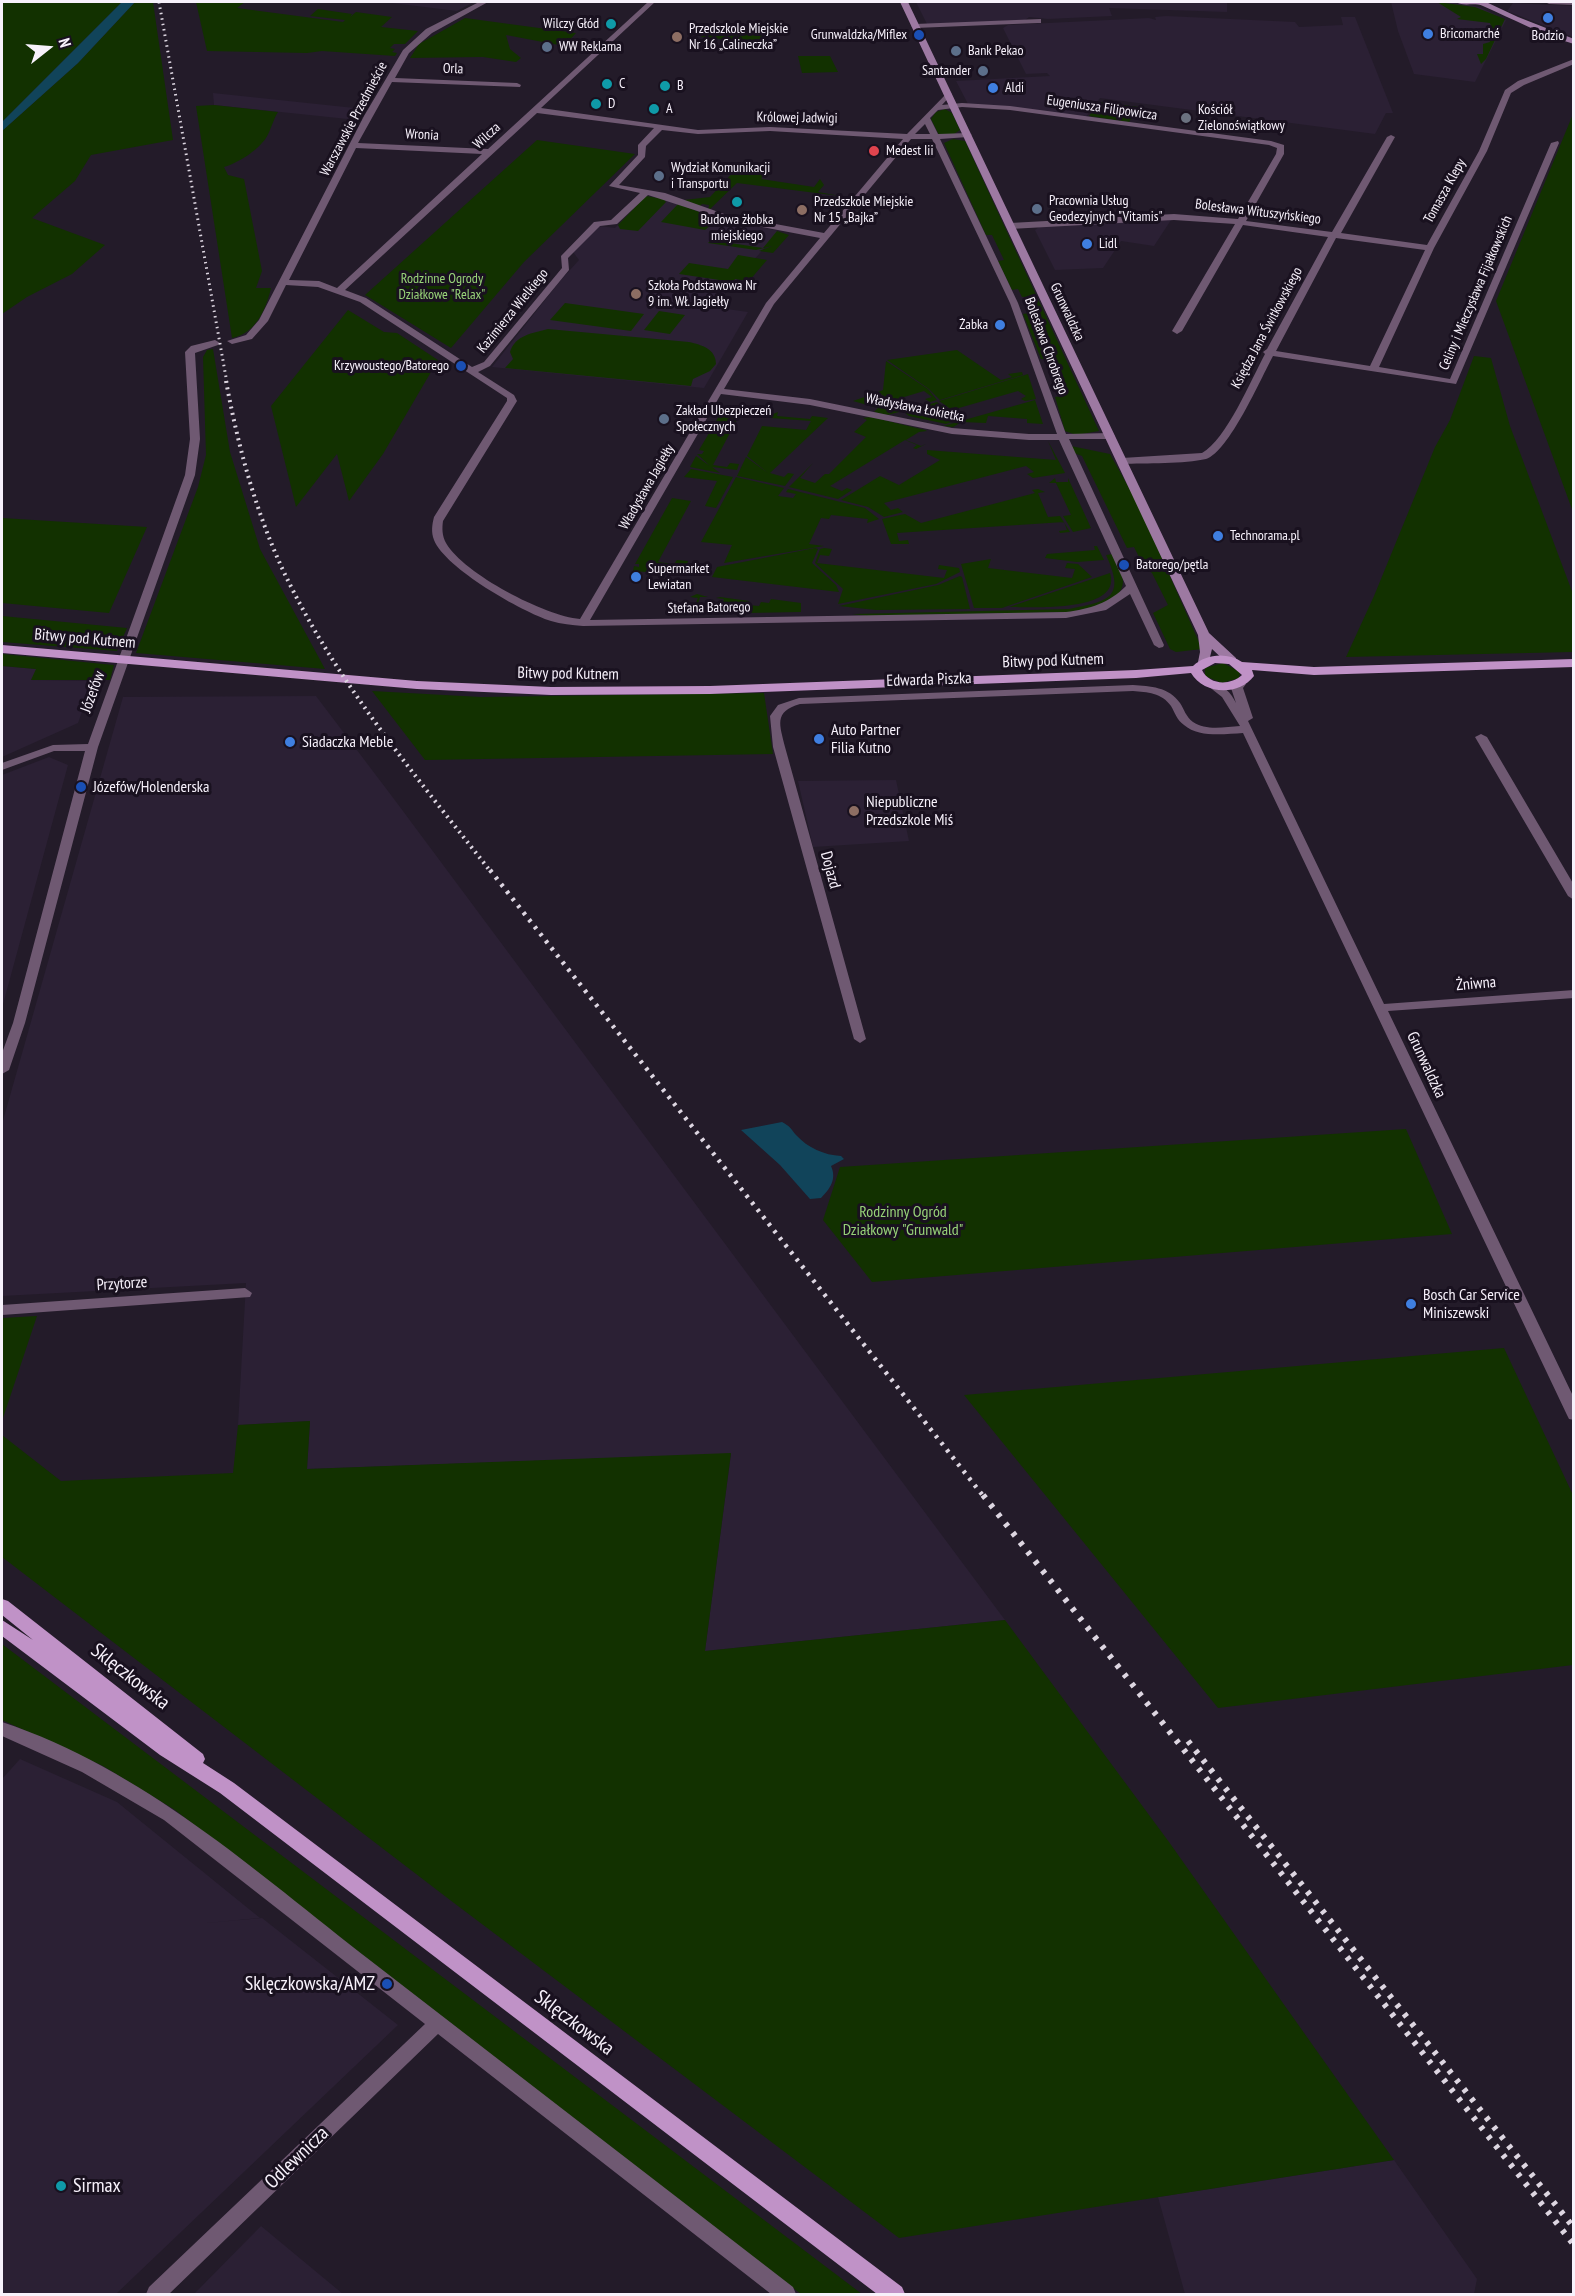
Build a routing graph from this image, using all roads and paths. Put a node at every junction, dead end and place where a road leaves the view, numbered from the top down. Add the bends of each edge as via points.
1 (484, 2) edge
2 (652, 2) edge
3 (904, 2) edge
4 (1460, 2) edge
5 (1479, 2) edge
6 (1549, 2) edge
7 (1574, 3) edge
8 (1038, 21) dead end
9 (915, 26) junction
10 (1574, 42) edge
11 (1574, 61) edge
12 (389, 80) junction
13 (516, 85) dead end
14 (948, 94) junction
15 (953, 105) junction
16 (535, 110) junction
17 (933, 110) junction
18 (926, 118) junction
19 (659, 128) junction
20 (968, 135) junction
21 (909, 137) junction
22 (935, 137) junction
23 (1390, 137) dead end
24 (1555, 143) dead end
25 (354, 145) junction
26 (489, 152) junction
27 (645, 193) junction
28 (1240, 221) junction
29 (1010, 226) junction
30 (1334, 235) junction
31 (825, 236) junction
32 (1430, 248) junction
33 (284, 282) junction
34 (340, 290) junction
35 (1177, 332) dead end
36 (232, 341) dead end
37 (215, 343) dead end
38 (1268, 352) junction
39 (1373, 369) junction
40 (470, 372) junction
41 (717, 391) junction
42 (1110, 436) junction
43 (1063, 438) junction
44 (1122, 461) junction
45 (1131, 587) junction
46 (583, 623) junction
47 (1204, 635) junction
48 (1159, 645) dead end
49 (2, 649) edge
50 (1574, 663) edge
51 (1237, 664) junction
52 (1200, 666) junction
53 (1314, 671) junction
54 (1136, 674) junction
55 (1243, 682) junction
56 (1209, 684) junction
57 (777, 710) joint
58 (1247, 729) junction
59 (1481, 737) dead end
60 (92, 747) junction
61 (2, 767) edge
62 (1574, 896) edge
63 (1574, 994) edge
64 (1382, 1008) junction
65 (860, 1039) dead end
66 (2, 1070) edge
67 (245, 1293) dead end
68 (2, 1310) edge
69 (1574, 1415) edge
70 (2, 1606) edge
71 (2, 1627) edge
72 (2, 1729) edge
73 (227, 1788) junction
74 (439, 2022) junction
75 (156, 2295) edge
76 (786, 2295) edge
77 (894, 2295) edge

1 - 12 street, Warszawskie Przedmieście via 421,36
2 - 16 street, Wilcza
3 - 9 street, Grunwaldzka
4 - 5 street
5 - 10 street
6 - 7 street
8 - 9 street
9 - 14 street, Grunwaldzka
11 - 32 street, Tomasza Klepy via 1508,92 1483,151
12 - 13 street, Orla
12 - 25 street, Warszawskie Przedmieście
14 - 15 street, Grunwaldzka
14 - 17 street, Władysława Jagiełły
15 - 17 street
15 - 20 street, Grunwaldzka
15 - 28 street, Eugeniusza Filipowicza via 1010,108 1281,147
16 - 19 street, Królowej Jadwigi
16 - 26 street, Wilcza
17 - 18 street, Władysława Jagiełły
18 - 21 street, Władysława Jagiełły
18 - 22 street, Bolesława Chrobrego
19 - 21 street, Królowej Jadwigi via 698,132 798,130
19 - 27 street via 642,145 642,155 613,186
20 - 22 street, Królowej Jadwigi
20 - 29 street, Grunwaldzka
21 - 22 street, Królowej Jadwigi
21 - 31 street, Władysława Jagiełły
22 - 43 street, Bolesława Chrobrego via 1014,303
23 - 30 street, Księdza Jana Świtkowskiego
24 - 39 street, Celiny i Mieczysława Fijałkowskich via 1453,382
25 - 26 street, Wronia
25 - 33 street, Warszawskie Przedmieście
26 - 34 street, Wilcza
27 - 31 street via 736,220
27 - 40 street, Kazimierza Wielkiego via 614,222 597,224 589,232 564,258 566,268 494,357
28 - 29 street, Bolesława Wituszyńskiego via 1174,217
28 - 30 street, Bolesława Wituszyńskiego
28 - 35 street
29 - 42 street, Grunwaldzka
30 - 32 street, Bolesława Wituszyńskiego
30 - 38 street, Księdza Jana Świtkowskiego
31 - 41 street, Władysława Jagiełły via 770,303
32 - 39 street, Tomasza Klepy
33 - 34 street
33 - 36 street via 260,326 249,337
34 - 40 street via 363,300
37 - 60 street, Józefów via 190,352 195,438 190,475
38 - 39 street, Celiny i Mieczysława Fijałkowskich
38 - 44 street, Księdza Jana Świtkowskiego via 1233,423 1211,453
40 - 46 street, Stefana Batorego via 512,401 439,517 437,535 458,561 511,597 550,617
41 - 43 street, Władysława Łokietka via 810,402 952,431
41 - 46 street, Władysława Jagiełły
42 - 43 street, Władysława Łokietka
42 - 44 street, Grunwaldzka
43 - 45 street, Bolesława Chrobrego
44 - 47 street, Grunwaldzka
45 - 46 street, Stefana Batorego via 1120,600 1102,608 1066,615
45 - 48 street, Bolesława Chrobrego
47 - 51 street, Grunwaldzka
47 - 52 street, Grunwaldzka via 1206,652
49 - 54 main road, Bitwy pod Kutnem via 417,686 530,690 663,692
50 - 53 main road
51 - 52 main road, Bitwy pod Kutnem via 1215,659
51 - 53 main road
51 - 55 main road via 1247,672
52 - 54 main road, Bitwy pod Kutnem
52 - 56 main road via 1197,674
53 - 55 main road
54 - 56 main road, Bitwy pod Kutnem via 1181,677
55 - 56 main road, Bitwy pod Kutnem
55 - 58 street, Grunwaldzka via 1237,694
56 - 58 street, Grunwaldzka via 1226,696
57 - 58 street, Edwarda Piszka via 799,701 1142,689 1172,700 1185,721 1193,726
57 - 65 street, Dojazd via 774,716 779,747
58 - 64 street, Grunwaldzka
59 - 62 street
60 - 61 street via 53,748
60 - 66 street, Józefów via 19,1023
63 - 64 street, Żniwna
64 - 69 street, Grunwaldzka
67 - 68 street, Przytorze
70 - 73 main road, Sklęczkowska via 176,1741
71 - 73 main road, Sklęczkowska via 167,1750
72 - 74 street via 42,1743 107,1776 170,1815
73 - 77 main road, Sklęczkowska
74 - 75 street, Odlewnicza
74 - 76 street

